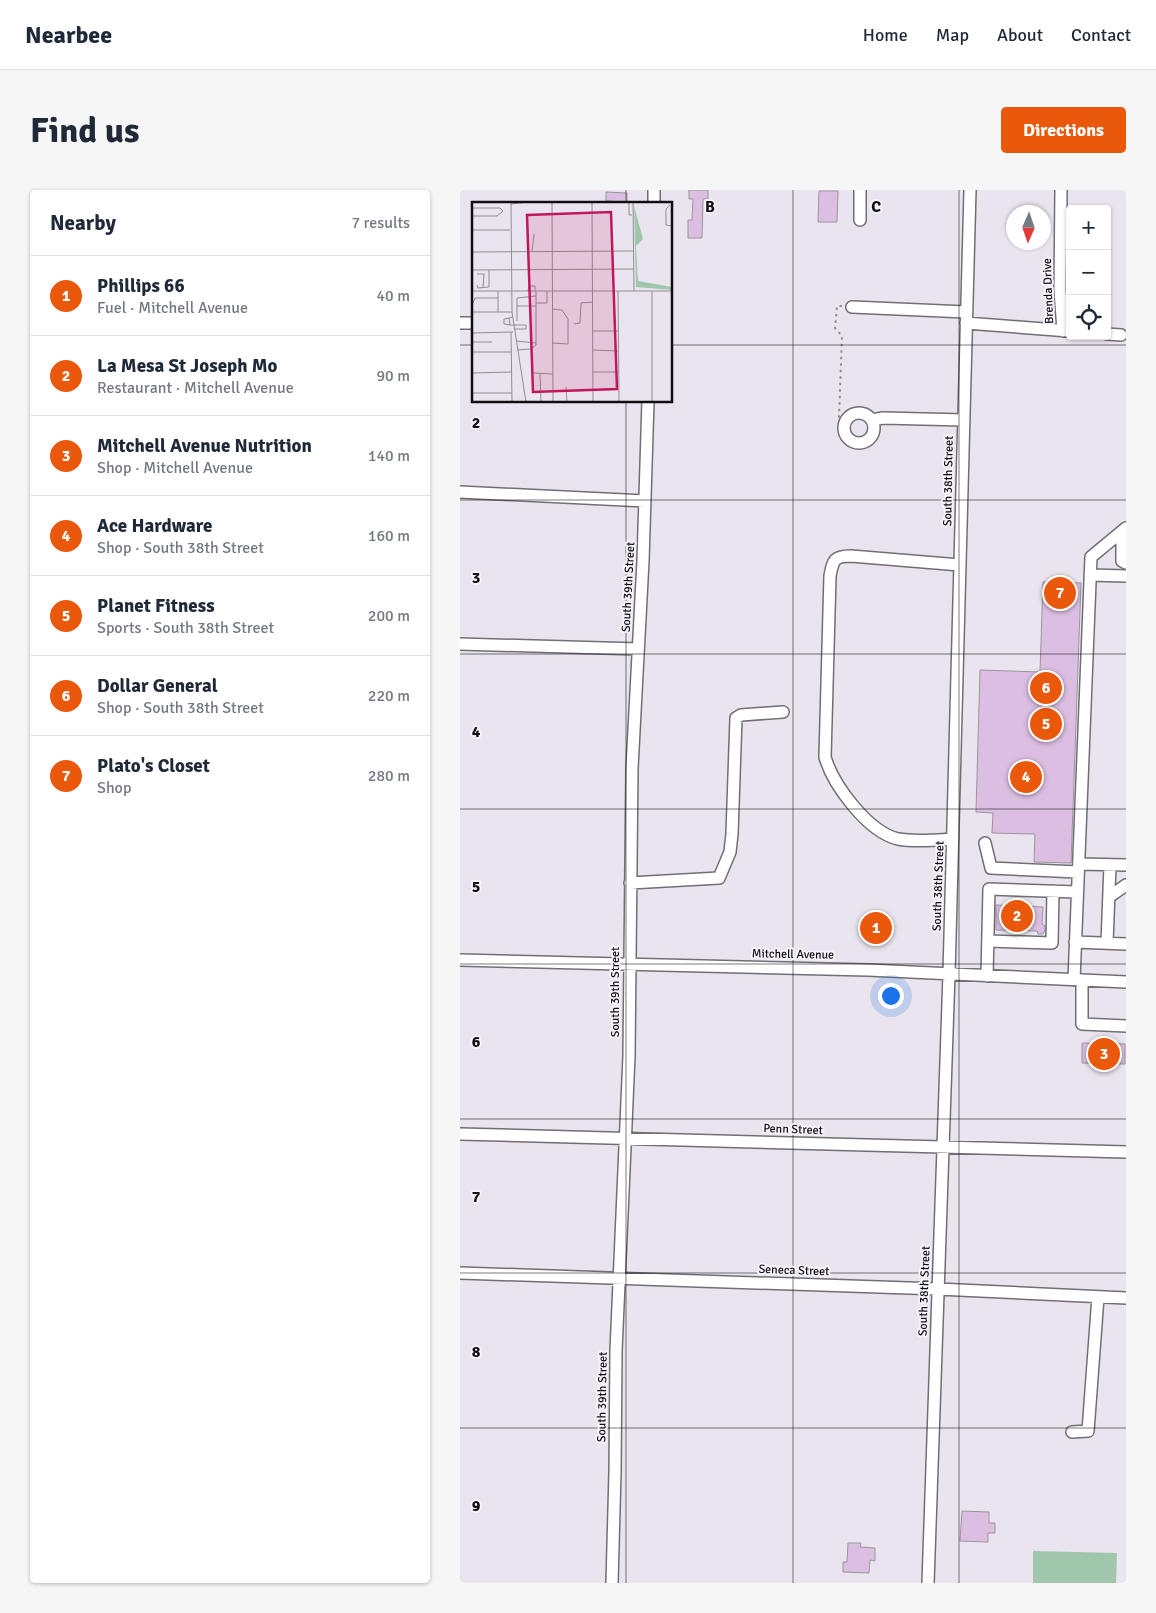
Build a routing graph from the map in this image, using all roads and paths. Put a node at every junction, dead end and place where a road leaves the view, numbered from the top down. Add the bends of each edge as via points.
1 (860, 190) edge
2 (970, 190) edge
3 (1061, 190) edge
4 (860, 220) dead end
5 (852, 306) joint
6 (966, 318) junction
7 (1066, 331) edge
8 (1111, 334) edge
9 (1121, 335) dead end
10 (648, 402) edge
11 (872, 420) junction
12 (964, 420) junction
13 (845, 424) junction
14 (460, 492) edge
15 (645, 501) junction
16 (1126, 528) edge
17 (1126, 536) edge
18 (1126, 563) edge
19 (960, 565) junction
20 (1090, 575) junction
21 (1126, 576) edge
22 (460, 644) edge
23 (638, 649) junction
24 (783, 712) dead end
25 (953, 839) junction
26 (985, 843) dead end
27 (1110, 865) junction
28 (1126, 865) edge
29 (1078, 868) junction
30 (630, 883) junction
31 (1126, 885) edge
32 (1053, 891) junction
33 (1077, 892) junction
34 (1109, 897) junction
35 (988, 941) junction
36 (1075, 942) junction
37 (1107, 943) junction
38 (1126, 944) edge
39 (460, 960) edge
40 (630, 964) junction
41 (949, 974) junction
42 (987, 976) junction
43 (1078, 980) junction
44 (1126, 982) edge
45 (1126, 1026) edge
46 (460, 1134) edge
47 (626, 1138) junction
48 (943, 1147) junction
49 (1126, 1152) edge
50 (460, 1273) edge
51 (620, 1278) junction
52 (938, 1289) junction
53 (1098, 1297) junction
54 (1126, 1298) edge
55 (1072, 1432) dead end
56 (612, 1583) edge
57 (928, 1583) edge

1 - 4 street
2 - 6 street, South 38th Street
3 - 7 street, Brenda Drive via 1060,290
5 - 6 street
5 - 13 path via 837,306 835,328 842,336 838,417
6 - 7 street
6 - 12 street, South 38th Street
8 - 9 street
10 - 15 street, South 39th Street
11 - 12 street
11 - 13 street via 867,415 854,414
11 - 13 street via 874,434 862,443 854,443 848,438
12 - 19 street, South 38th Street
14 - 15 street
15 - 23 street, South 39th Street
16 - 20 street via 1091,558
17 - 18 street via 1122,539 1122,561
19 - 25 street, South 38th Street
19 - 25 street via 851,556 836,558 830,576 825,757 829,770 856,810 876,828 898,839
20 - 21 street
20 - 29 street
22 - 23 street
23 - 30 street, South 39th Street
24 - 30 street via 741,714 736,718 732,834 730,852 720,878
25 - 41 street, South 38th Street
26 - 29 street via 991,868
27 - 28 street
27 - 29 street
27 - 34 street
29 - 33 street
30 - 40 street, South 39th Street
31 - 34 street
32 - 33 street
32 - 35 street via 990,889
32 - 35 street via 1052,943
33 - 36 street
34 - 37 street
35 - 42 street
36 - 37 street
36 - 43 street
37 - 38 street
39 - 40 street, Mitchell Avenue
40 - 41 street, Mitchell Avenue
40 - 47 street, South 39th Street
41 - 42 street, Mitchell Avenue
41 - 48 street, South 38th Street
42 - 43 street, Mitchell Avenue
43 - 44 street, Mitchell Avenue
43 - 45 street via 1082,1024
46 - 47 street, Penn Street
47 - 48 street, Penn Street
47 - 51 street, South 39th Street
48 - 49 street, Penn Street
48 - 52 street, South 38th Street
50 - 51 street, Seneca Street
51 - 52 street, Seneca Street
51 - 56 street, South 39th Street
52 - 53 street, Seneca Street
52 - 57 street, South 38th Street
53 - 54 street, Seneca Street
53 - 55 street via 1088,1431

